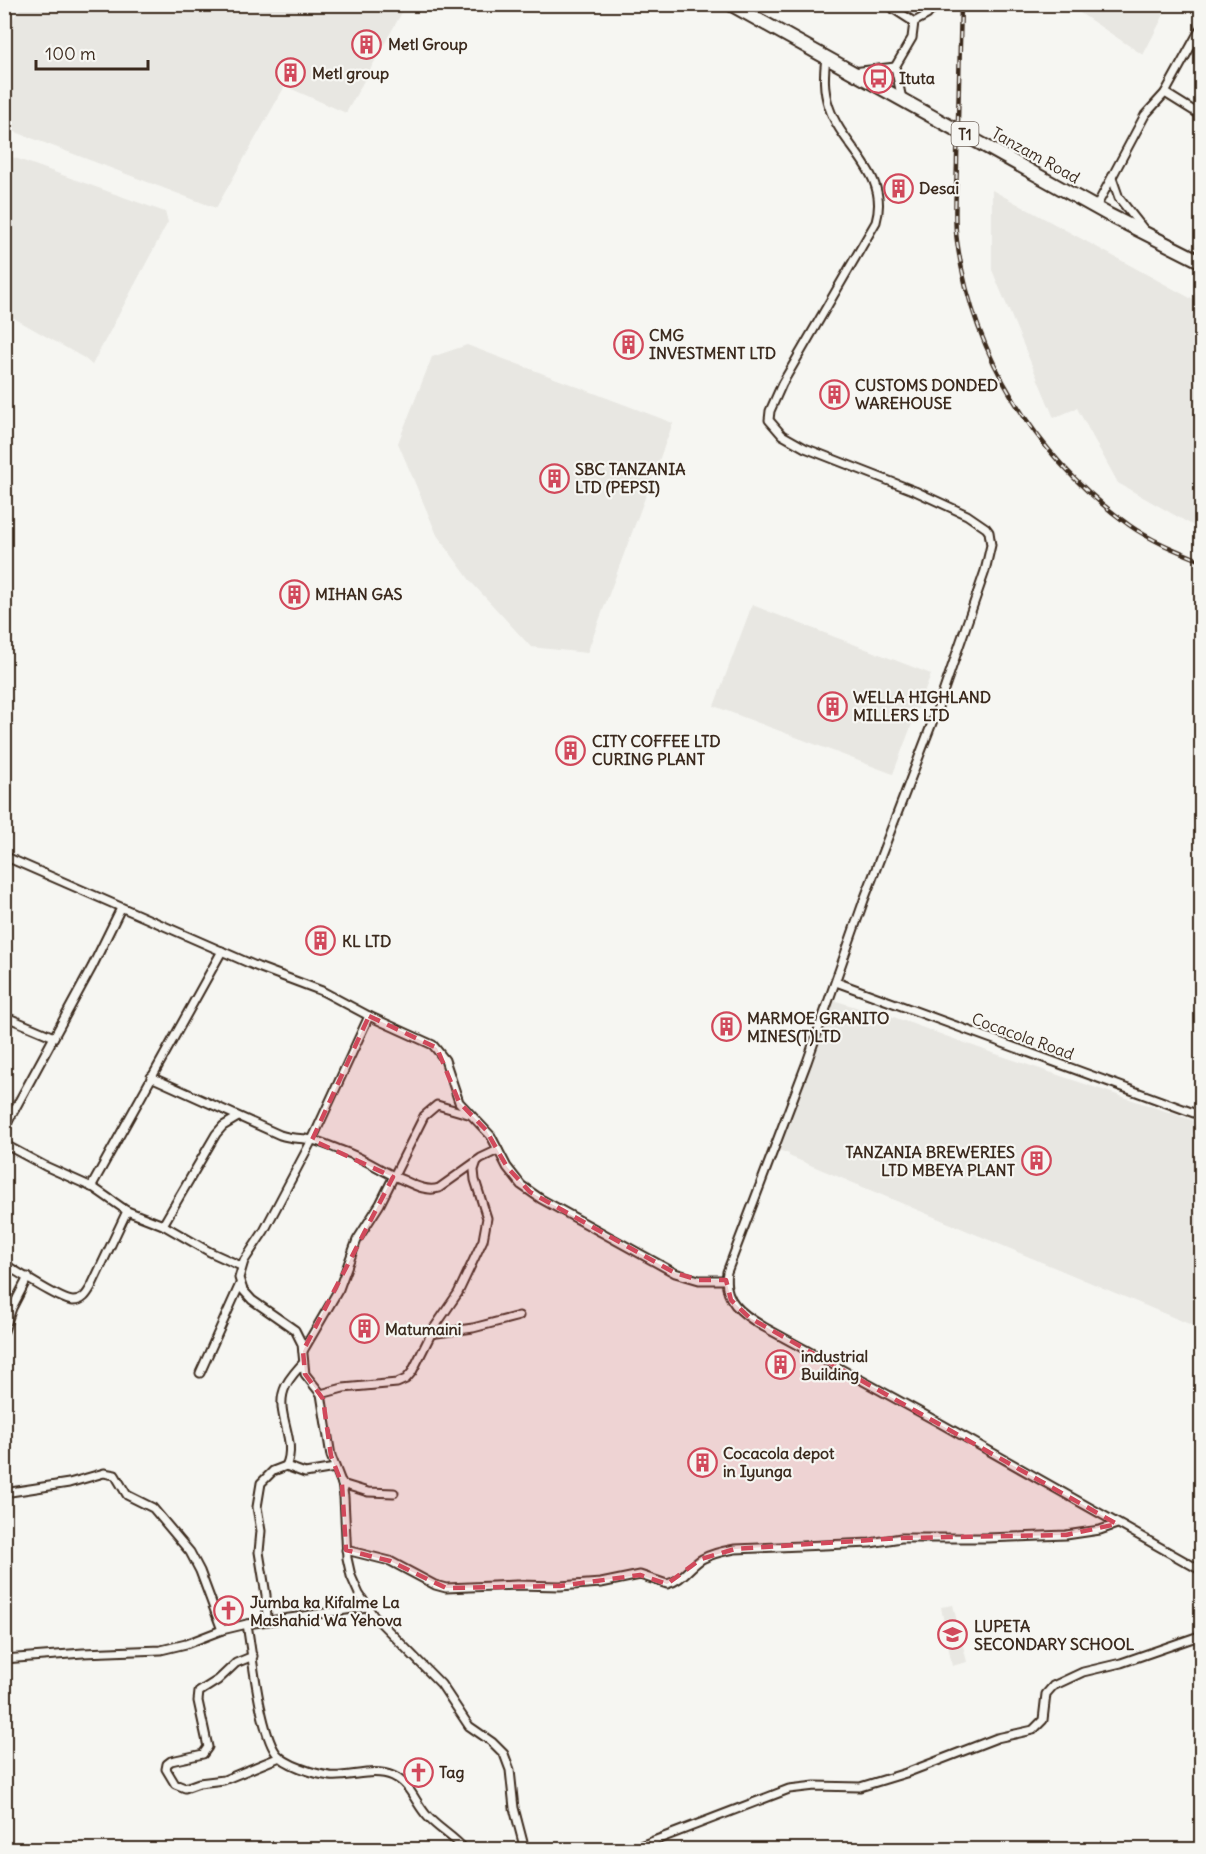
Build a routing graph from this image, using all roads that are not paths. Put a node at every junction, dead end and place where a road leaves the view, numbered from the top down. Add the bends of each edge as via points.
1 (730, 4) edge
2 (886, 4) edge
3 (936, 4) edge
4 (914, 22) junction
5 (1202, 26) edge
6 (826, 57) junction
7 (896, 67) junction
8 (853, 72) junction
9 (1165, 93) junction
10 (902, 99) junction
11 (1202, 117) edge
12 (1112, 178) junction
13 (1096, 207) junction
14 (1147, 233) junction
15 (1202, 262) edge
16 (4, 856) edge
17 (121, 908) junction
18 (222, 951) junction
19 (836, 982) junction
20 (4, 1016) edge
21 (369, 1017) junction
22 (54, 1037) junction
23 (151, 1077) junction
24 (469, 1115) junction
25 (1202, 1116) edge
26 (238, 1117) junction
27 (4, 1129) edge
28 (312, 1140) junction
29 (4, 1144) edge
30 (498, 1150) junction
31 (477, 1161) junction
32 (394, 1176) junction
33 (91, 1187) junction
34 (128, 1211) junction
35 (162, 1225) junction
36 (4, 1264) edge
37 (241, 1266) junction
38 (28, 1277) junction
39 (726, 1280) junction
40 (240, 1284) junction
41 (519, 1316) dead end
42 (4, 1331) edge
43 (430, 1334) junction
44 (303, 1351) junction
45 (303, 1363) junction
46 (200, 1373) dead end
47 (321, 1394) junction
48 (286, 1466) junction
49 (335, 1468) junction
50 (342, 1484) junction
51 (4, 1493) edge
52 (394, 1493) dead end
53 (1117, 1524) junction
54 (346, 1550) junction
55 (1202, 1571) edge
56 (367, 1607) junction
57 (267, 1621) junction
58 (247, 1624) junction
59 (222, 1630) junction
60 (1202, 1635) edge
61 (253, 1656) junction
62 (4, 1659) edge
63 (280, 1757) junction
64 (465, 1850) edge
65 (525, 1850) edge
66 (630, 1850) edge

1 - 6 highway, Tanzam Road / T1
2 - 4 street
3 - 4 street
4 - 7 street via 912,38
5 - 9 street
6 - 8 highway, Tanzam Road / T1
6 - 19 street via 824,80 829,108 873,179 879,208 876,222 782,384 769,420 782,435 805,448 967,515 989,532 991,545 947,681
7 - 8 street
7 - 10 street
8 - 10 highway, Tanzam Road / T1
9 - 11 street
9 - 12 street via 1149,110
10 - 13 highway, Tanzam Road / T1
12 - 13 street
12 - 14 street via 1119,198
13 - 14 highway, Tanzam Road / T1
14 - 15 highway, Tanzam Road / T1
16 - 17 street
17 - 18 street
17 - 22 street
18 - 21 street via 322,991
18 - 23 street
19 - 25 street, Cocacola Road
19 - 39 street
20 - 22 street
21 - 24 street via 437,1048 445,1060 455,1094
21 - 28 street
22 - 27 street
23 - 26 street
23 - 33 street
24 - 30 street via 486,1130
24 - 32 street via 442,1105 433,1107 424,1116
26 - 28 street via 286,1137
26 - 35 street via 216,1134
28 - 32 street via 356,1156
28 - 37 street
29 - 33 street
30 - 31 street
30 - 39 street via 514,1177 541,1199 675,1273 699,1280
31 - 32 street via 435,1189
31 - 43 street via 474,1174 487,1212 485,1231 458,1293
32 - 44 street via 357,1240 339,1289
33 - 34 street
34 - 35 street
34 - 38 street via 91,1287 80,1300 66,1299
35 - 37 street
36 - 38 street
37 - 40 street
38 - 42 street
39 - 53 street via 730,1300 757,1323
40 - 44 street via 252,1300 295,1330
40 - 46 street
41 - 43 street
43 - 47 street via 412,1372 402,1382
44 - 45 street
45 - 47 street via 305,1374
45 - 48 street via 282,1395 290,1441
47 - 49 street
48 - 49 street via 305,1473
48 - 57 street via 266,1477 257,1497
49 - 50 street
50 - 52 street via 368,1492
50 - 54 street
51 - 59 street via 104,1473 115,1475 127,1495 153,1508 190,1552
53 - 54 street via 1066,1535 901,1538 735,1549 701,1559 679,1579 667,1584 640,1575 560,1586 446,1588 390,1561
53 - 55 street
54 - 56 street via 351,1576
56 - 57 street
56 - 65 street via 441,1684 469,1726 504,1754
57 - 58 street
58 - 59 street
58 - 61 street
59 - 62 street via 161,1650
60 - 66 street via 1083,1672 1053,1686 1046,1694 1043,1720 1033,1730 997,1738 860,1786 789,1789
61 - 63 street via 266,1726
61 - 63 street via 236,1663 200,1690 197,1697 208,1749 203,1754 171,1761 167,1771 175,1784 184,1788 224,1780
63 - 64 street via 312,1773 347,1777 391,1775 409,1789 429,1819

